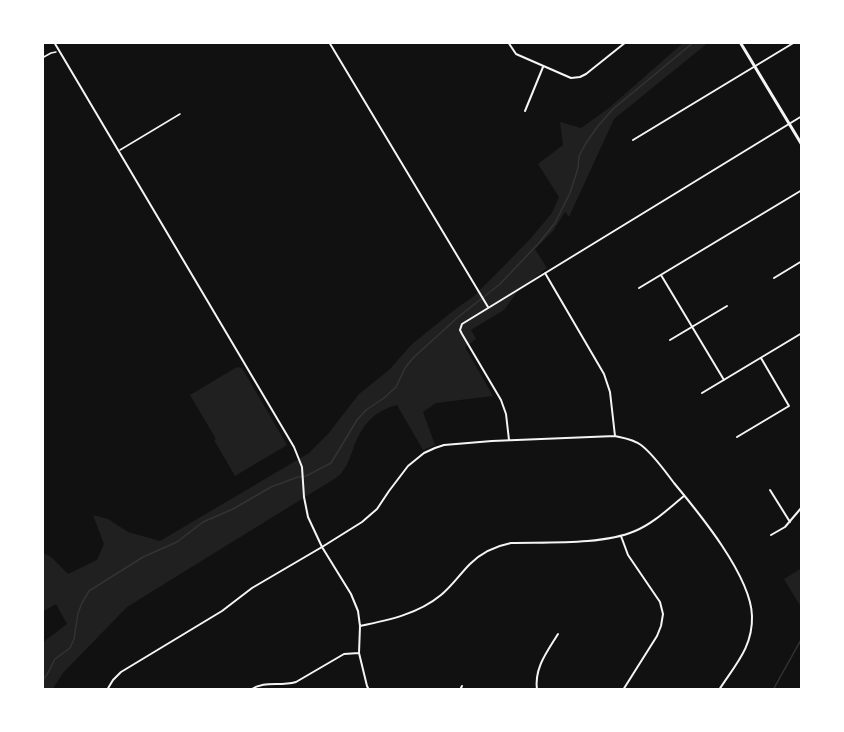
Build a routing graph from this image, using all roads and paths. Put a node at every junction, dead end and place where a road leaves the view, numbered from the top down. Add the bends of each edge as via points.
1 (54, 42) edge
2 (329, 42) edge
3 (508, 42) edge
4 (626, 42) edge
5 (740, 42) edge
6 (795, 42) edge
7 (60, 51) junction
8 (42, 58) edge
9 (543, 67) junction
10 (755, 67) junction
11 (525, 111) dead end
12 (180, 114) dead end
13 (802, 116) edge
14 (790, 124) junction
15 (633, 140) dead end
16 (802, 145) edge
17 (120, 151) junction
18 (802, 190) edge
19 (802, 261) edge
20 (544, 273) junction
21 (661, 275) junction
22 (774, 278) dead end
23 (639, 288) dead end
24 (727, 306) dead end
25 (488, 307) junction
26 (693, 327) junction
27 (802, 333) edge
28 (670, 340) dead end
29 (761, 358) junction
30 (724, 380) junction
31 (702, 393) dead end
32 (615, 436) junction
33 (737, 437) dead end
34 (509, 440) junction
35 (770, 490) dead end
36 (684, 495) junction
37 (802, 507) edge
38 (790, 522) junction
39 (771, 535) dead end
40 (621, 536) junction
41 (322, 547) junction
42 (360, 626) junction
43 (558, 634) dead end
44 (359, 653) junction
45 (106, 690) edge
46 (250, 690) edge
47 (369, 690) edge
48 (537, 690) edge
49 (623, 690) edge
50 (719, 690) edge

1 - 7 street
2 - 25 street
3 - 9 street via 516,54
4 - 9 street via 580,77 571,78
5 - 10 street
6 - 10 street
7 - 8 path
7 - 17 street
9 - 11 street
10 - 14 street
10 - 15 street
12 - 17 lane
13 - 14 street
14 - 16 street
14 - 20 street
17 - 41 street via 285,429 299,457 308,518
18 - 21 street
19 - 22 street
20 - 25 street
20 - 32 street via 604,374
21 - 23 street
21 - 26 street
24 - 26 street
25 - 34 street via 462,324 460,330 501,400
26 - 28 street
26 - 30 street
27 - 29 street
29 - 30 street
29 - 33 street via 789,406
30 - 31 street
32 - 34 street
32 - 36 street via 639,444
34 - 41 street via 444,445 424,453 403,471 371,516
35 - 38 street
36 - 40 street via 651,522
36 - 50 street via 718,539 749,597 752,615 747,648
37 - 38 street
38 - 39 street
40 - 42 street via 499,546 478,557 448,589 424,606 394,619
40 - 49 street via 628,555 660,602 663,614 657,636
41 - 42 street via 351,594
41 - 45 street via 121,672
42 - 44 street
43 - 48 street via 541,661
44 - 46 street via 344,654 296,682 258,685
44 - 47 street

